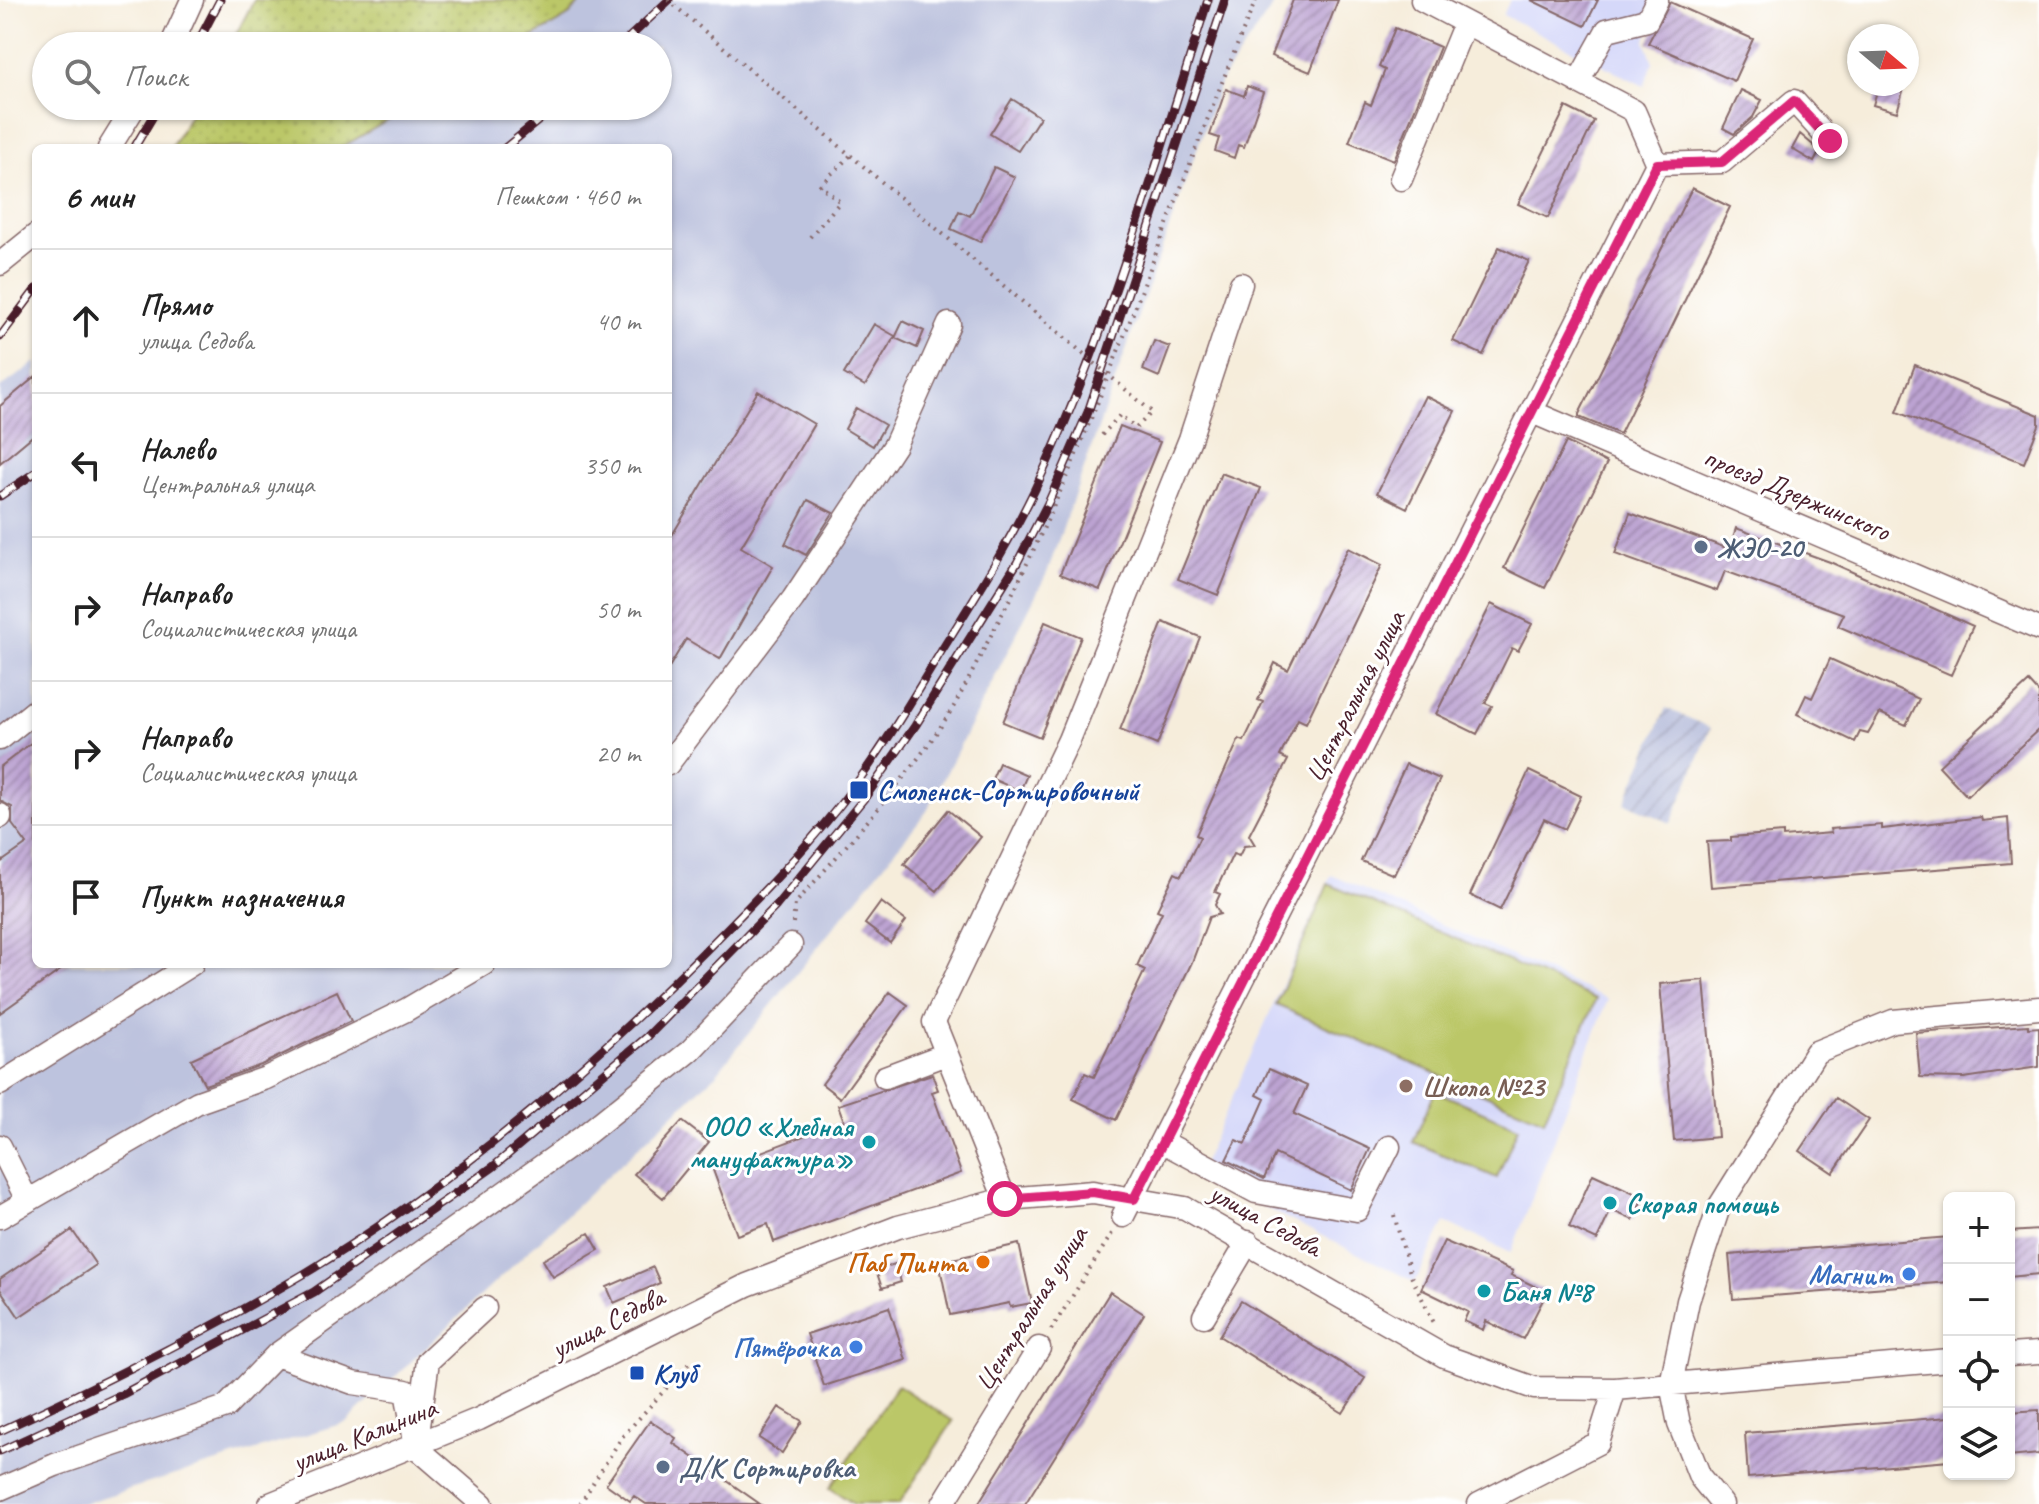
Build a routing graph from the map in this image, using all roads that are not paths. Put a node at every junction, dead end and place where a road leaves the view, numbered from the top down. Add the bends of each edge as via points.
1 (192, 0) edge
2 (1422, 0) edge
3 (1657, 0) edge
4 (1465, 23) junction
5 (177, 32) edge
6 (1578, 82) junction
7 (126, 120) edge
8 (1830, 141) dead end
9 (111, 144) edge
10 (1657, 164) junction
11 (1401, 179) dead end
12 (32, 238) edge
13 (0, 264) edge
14 (1241, 284) dead end
15 (949, 324) dead end
16 (1532, 412) junction
17 (2039, 629) edge
18 (32, 713) edge
19 (0, 739) edge
20 (672, 759) edge
21 (791, 945) road end
22 (186, 968) edge
23 (477, 968) edge
24 (2039, 1008) edge
25 (946, 1054) junction
26 (885, 1077) dead end
27 (0, 1084) edge
28 (1163, 1142) junction
29 (0, 1146) edge
30 (1389, 1147) dead end
31 (1005, 1199) junction
32 (27, 1200) junction
33 (1129, 1208) junction
34 (0, 1217) edge
35 (1248, 1242) junction
36 (485, 1308) dead end
37 (1204, 1316) dead end
38 (1039, 1348) road end
39 (2039, 1353) edge
40 (276, 1355) junction
41 (2015, 1355) edge
42 (1943, 1361) edge
43 (1671, 1384) junction
44 (1615, 1389) junction
45 (479, 1419) joint
46 (416, 1447) junction
47 (0, 1489) edge
48 (270, 1504) edge
49 (482, 1504) edge
50 (943, 1504) edge
51 (1479, 1504) edge
52 (1722, 1504) edge

1 - 5 street
2 - 4 street
3 - 6 street via 1647,20 1607,30
4 - 6 street
4 - 11 street
6 - 10 street via 1634,111
7 - 9 street
8 - 10 street via 1794,101 1722,162
10 - 16 street, Центральная улица
12 - 13 street
14 - 25 street via 1190,439 1069,740 934,1022
15 - 20 street via 895,445 793,599
16 - 17 street, проезд Дзержинского
16 - 28 street, Центральная улица
18 - 19 street
21 - 40 street via 690,1051 580,1139
22 - 27 street
23 - 32 street via 406,1010 266,1078 198,1102
24 - 43 street via 1893,1021 1816,1052 1719,1207 1688,1301
25 - 26 street
25 - 31 street
28 - 30 street via 1256,1192 1357,1210
28 - 33 street, Центральная улица
29 - 32 street
31 - 33 street, улица Седова via 1093,1192
31 - 45 street, улица Седова via 898,1227 747,1285
32 - 34 street
33 - 35 street, улица Седова via 1185,1208
35 - 37 street
35 - 44 street, улица Седова via 1444,1356 1534,1388
36 - 46 street via 428,1361
38 - 50 street, Центральная улица
39 - 41 street
40 - 46 street via 353,1383 406,1391
40 - 47 street via 226,1407
42 - 43 street, улица Седова
43 - 44 street, улица Седова
43 - 52 street via 1679,1424 1700,1477
44 - 51 street via 1598,1443
45 - 46 street, улица Калинина
46 - 48 street, улица Калинина
46 - 49 street

